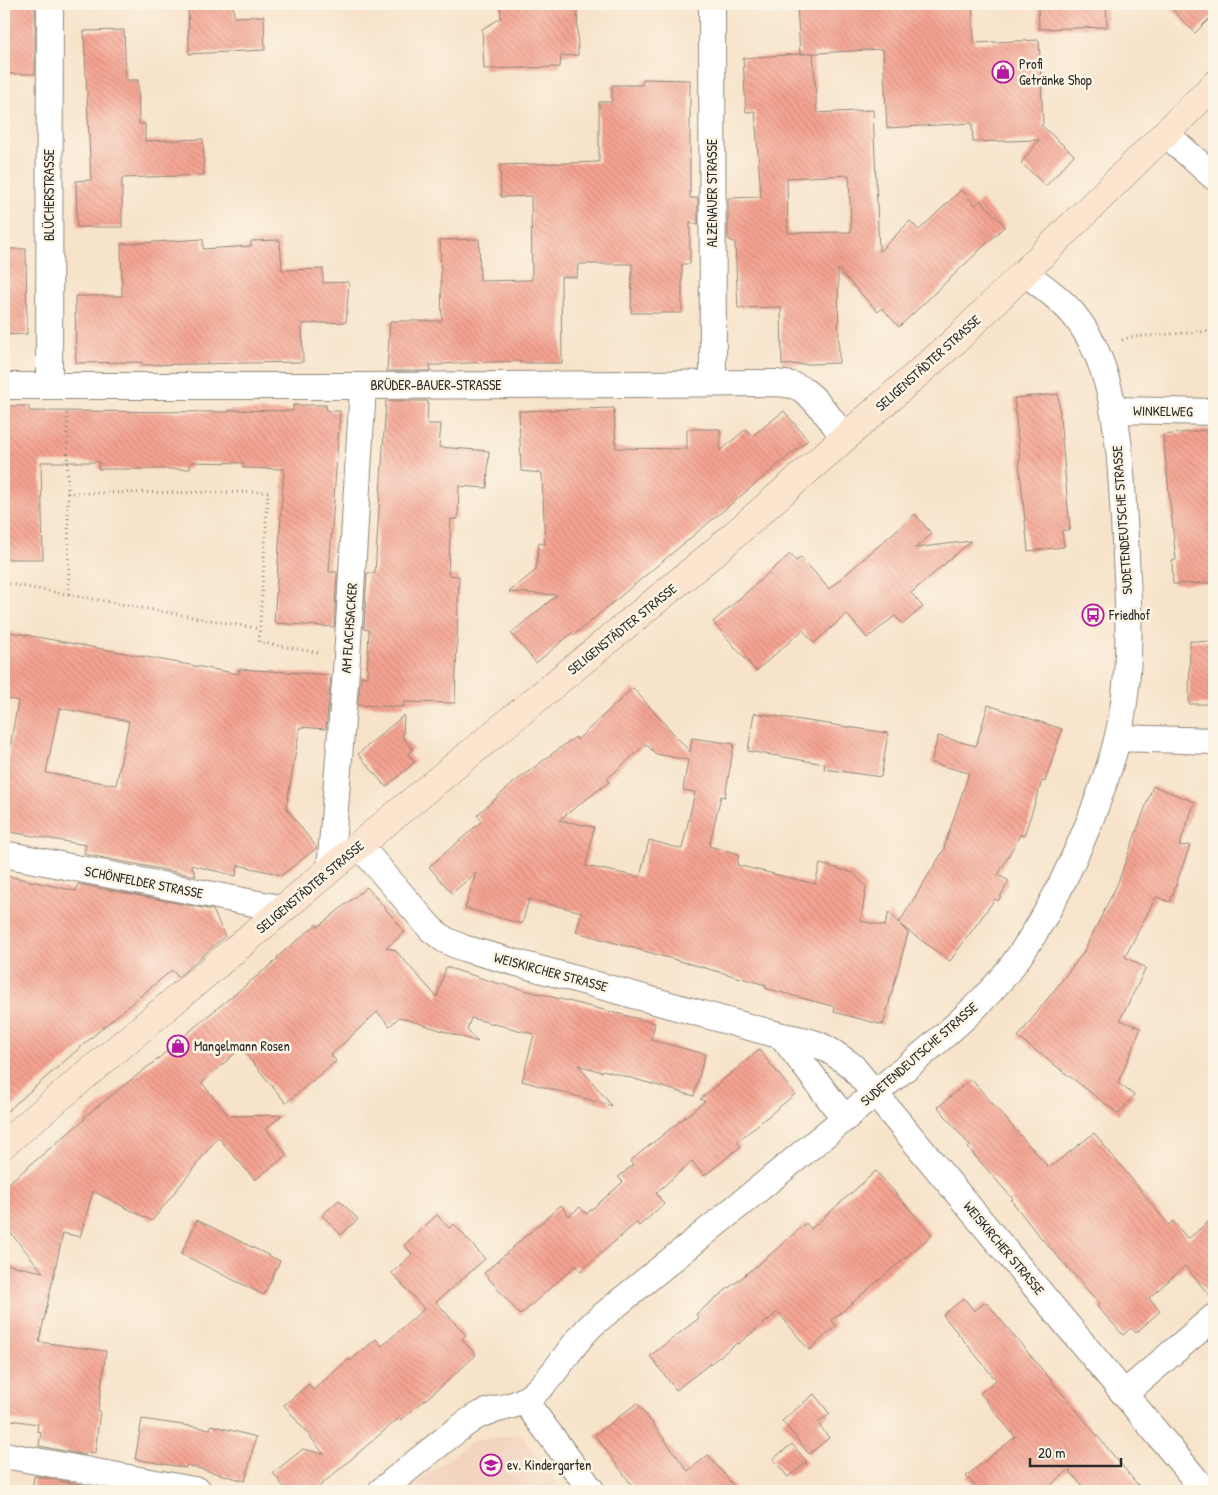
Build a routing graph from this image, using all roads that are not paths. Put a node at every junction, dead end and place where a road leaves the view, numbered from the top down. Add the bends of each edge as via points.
1 (50, 4) edge
2 (712, 4) edge
3 (1214, 85) edge
4 (1166, 134) junction
5 (1214, 177) edge
6 (1025, 273) junction
7 (713, 383) junction
8 (58, 385) junction
9 (4, 386) edge
10 (363, 386) junction
11 (1113, 410) junction
12 (1214, 412) edge
13 (845, 438) junction
14 (1118, 738) junction
15 (1214, 741) edge
16 (359, 846) junction
17 (4, 854) edge
18 (330, 870) junction
19 (284, 909) junction
20 (782, 1036) junction
21 (875, 1094) junction
22 (845, 1118) junction
23 (4, 1144) edge
24 (1214, 1317) edge
25 (1125, 1393) junction
26 (524, 1400) junction
27 (4, 1455) edge
28 (199, 1491) edge
29 (381, 1491) edge
30 (592, 1491) edge
31 (1205, 1491) edge

1 - 8 street, BLÜCHERSTRASSE
2 - 7 street, ALZENAUER STRASSE
3 - 4 main road, SELIGENSTÄDTER STRASSE
4 - 5 street
4 - 6 main road, SELIGENSTÄDTER STRASSE
6 - 11 street, SUDETENDEUTSCHE STRASSE via 1057,297 1083,327 1097,352
6 - 13 main road, SELIGENSTÄDTER STRASSE via 956,340
7 - 10 street, BRÜDER-BAUER-STRASSE
7 - 13 street, BRÜDER-BAUER-STRASSE via 792,384 811,397
8 - 9 street, BRÜDER-BAUER-STRASSE
8 - 10 street, BRÜDER-BAUER-STRASSE
10 - 18 street, AM FLACHSACKER via 347,658
11 - 12 street, WINKELWEG
11 - 14 street, SUDETENDEUTSCHE STRASSE via 1122,486 1128,604 1127,671
13 - 16 main road, SELIGENSTÄDTER STRASSE via 710,556
14 - 15 street
14 - 21 street, SUDETENDEUTSCHE STRASSE via 1097,802 1067,875 1033,936 969,1013
16 - 18 main road, SELIGENSTÄDTER STRASSE
16 - 20 street, WEISKIRCHER STRASSE via 417,915 445,940
17 - 19 street, SCHÖNFELDER STRASSE
18 - 19 main road, SELIGENSTÄDTER STRASSE
19 - 23 main road, SELIGENSTÄDTER STRASSE
20 - 21 street, WEISKIRCHER STRASSE via 808,1040 829,1049 852,1066
20 - 22 street
21 - 22 street, SUDETENDEUTSCHE STRASSE
21 - 25 street, WEISKIRCHER STRASSE
22 - 26 street, SUDETENDEUTSCHE STRASSE via 595,1322 542,1386
24 - 25 street
25 - 31 street, WEISKIRCHER STRASSE
26 - 29 street, SUDETENDEUTSCHE STRASSE via 477,1416
26 - 30 street
27 - 28 street

